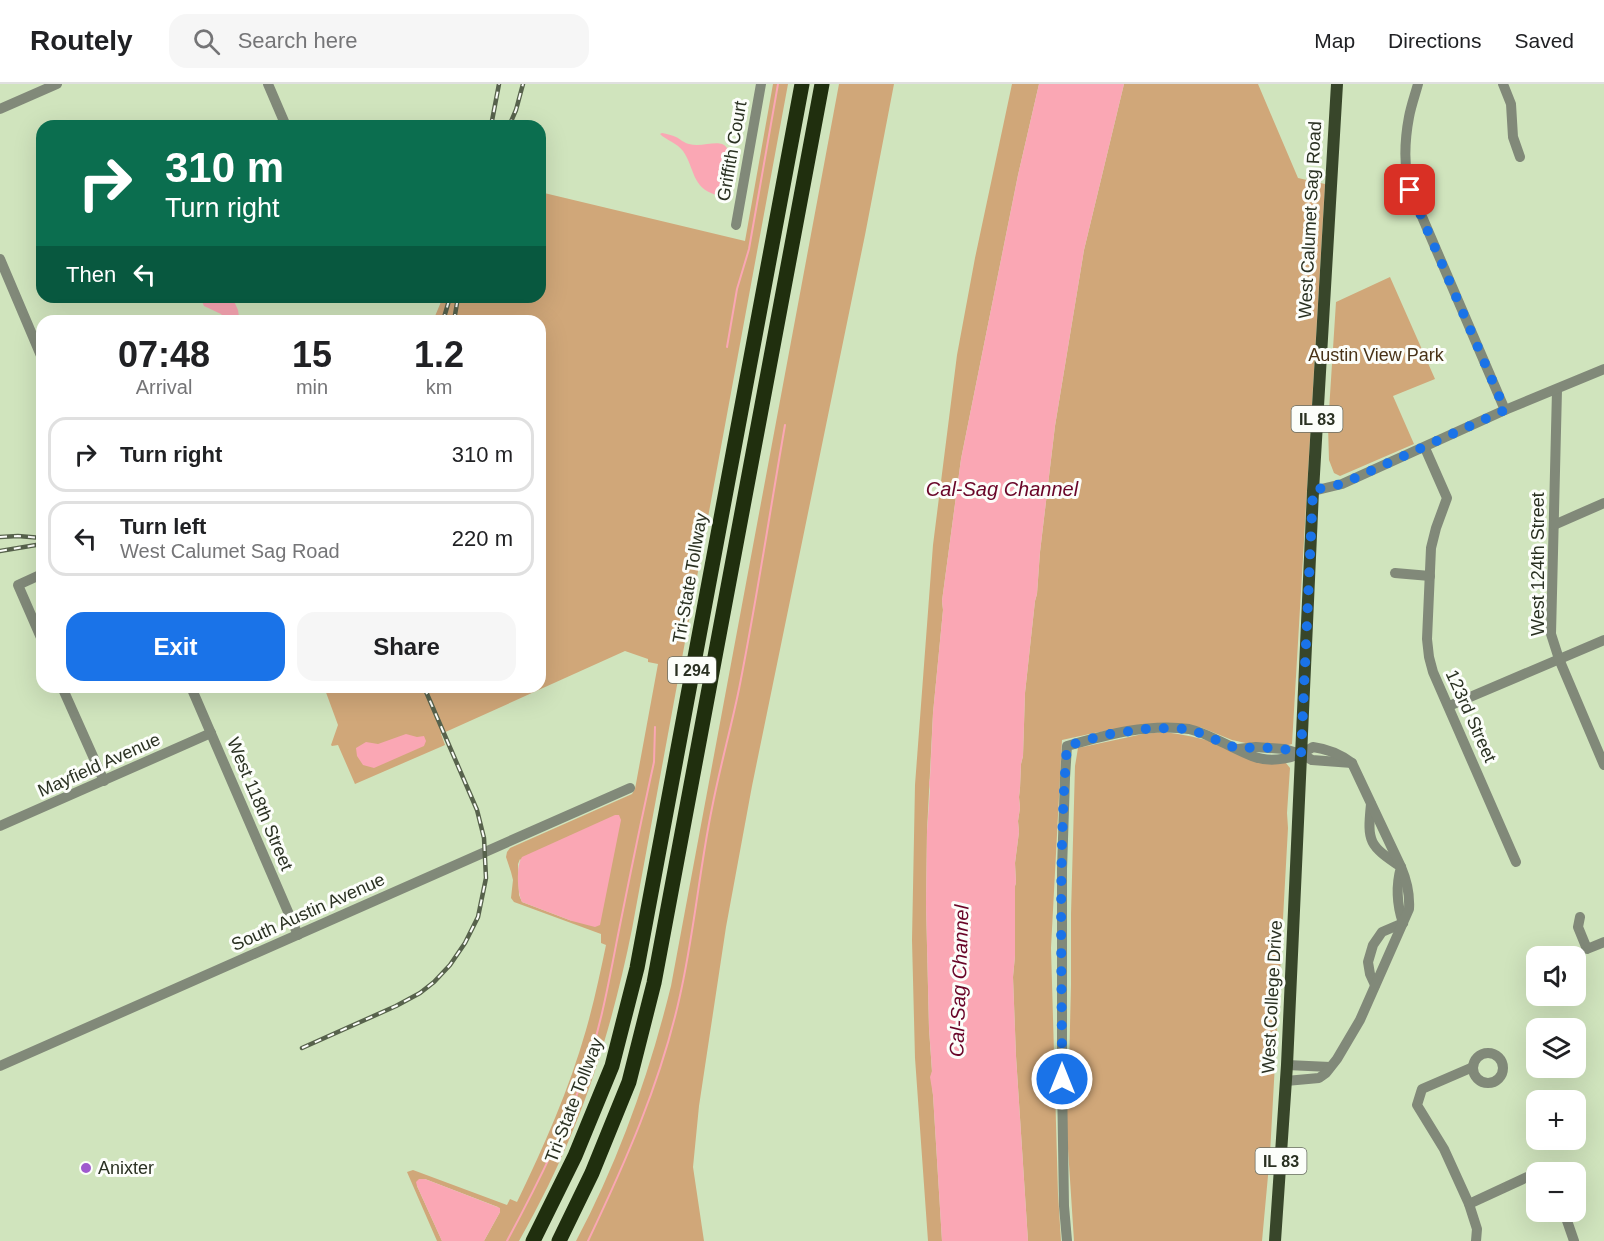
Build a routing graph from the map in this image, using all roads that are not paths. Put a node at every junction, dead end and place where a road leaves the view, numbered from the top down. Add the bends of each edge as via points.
1 (57, 84) edge
2 (268, 84) edge
3 (761, 84) edge
4 (802, 84) edge
5 (822, 84) edge
6 (1337, 84) edge
7 (1418, 84) edge
8 (1503, 84) edge
9 (0, 109) edge
10 (283, 120) edge
11 (1520, 157) dead end
12 (736, 225) dead end
13 (0, 259) edge
14 (36, 344) edge
15 (1604, 369) edge
16 (1557, 390) junction
17 (1505, 410) junction
18 (1425, 448) junction
19 (1313, 490) junction
20 (1604, 504) edge
21 (1554, 525) junction
22 (1395, 573) dead end
23 (1430, 576) junction
24 (36, 577) edge
25 (36, 626) edge
26 (1604, 640) edge
27 (1559, 659) junction
28 (65, 693) edge
29 (194, 693) edge
30 (1449, 706) junction
31 (211, 734) junction
32 (1301, 754) junction
33 (1604, 765) edge
34 (104, 781) junction
35 (630, 788) dead end
36 (1371, 802) junction
37 (0, 826) edge
38 (1516, 862) dead end
39 (1401, 867) junction
40 (1580, 917) dead end
41 (1403, 923) junction
42 (298, 934) junction
43 (1604, 942) edge
44 (1376, 985) junction
45 (1287, 1065) junction
46 (0, 1066) edge
47 (1473, 1066) dead end
48 (1330, 1067) junction
49 (1286, 1081) junction
50 (1526, 1179) edge
51 (1469, 1204) junction
52 (1567, 1222) edge
53 (534, 1241) edge
54 (559, 1241) edge
55 (1067, 1241) edge
56 (1275, 1241) edge
57 (1476, 1241) edge
58 (1574, 1241) edge

1 - 9 street
2 - 10 street
3 - 12 street, Griffith Court
4 - 53 highway, Tri-State Tollway / I 294 via 637,969 612,1066
5 - 54 highway, I 294 via 654,983 629,1082
6 - 19 main road, West Calumet Sag Road / IL 83
7 - 17 street via 1407,133 1408,184
8 - 11 street via 1511,104 1513,137
13 - 14 street
15 - 16 street
16 - 17 street
16 - 21 street, West 124th Street
17 - 18 street
18 - 19 street via 1342,484
18 - 23 street, 123rd Street via 1447,498 1431,548
19 - 32 main road, West Calumet Sag Road / IL 83
20 - 21 street
21 - 27 street, West 124th Street via 1551,634
22 - 23 street
23 - 30 street, 123rd Street via 1429,657
24 - 25 street via 18,585
26 - 27 street
27 - 30 street
27 - 33 street, West 124th Street
28 - 34 street
29 - 31 street, West 118th Street
30 - 38 street, 123rd Street
31 - 34 street, Mayfield Avenue
31 - 42 street, West 118th Street
32 - 36 street via 1312,760 1352,763
32 - 45 main road, West College Drive / IL 83
32 - 55 street via 1284,749 1238,749 1190,729 1152,728 1104,735 1067,746 1062,869
34 - 37 street, Mayfield Avenue
35 - 42 street, South Austin Avenue
36 - 39 street
36 - 39 street via 1372,844
39 - 41 street via 1398,898
40 - 43 street via 1578,927 1587,949
41 - 44 street
41 - 44 street via 1382,932 1373,945 1368,962
42 - 46 street, South Austin Avenue
44 - 48 street via 1360,1020
45 - 48 street
45 - 49 main road, West College Drive / IL 83
47 - 51 street via 1422,1089 1417,1105 1444,1149
48 - 49 street via 1319,1078
49 - 56 main road, West College Drive / IL 83
50 - 51 street
51 - 57 street via 1477,1229
52 - 58 street

